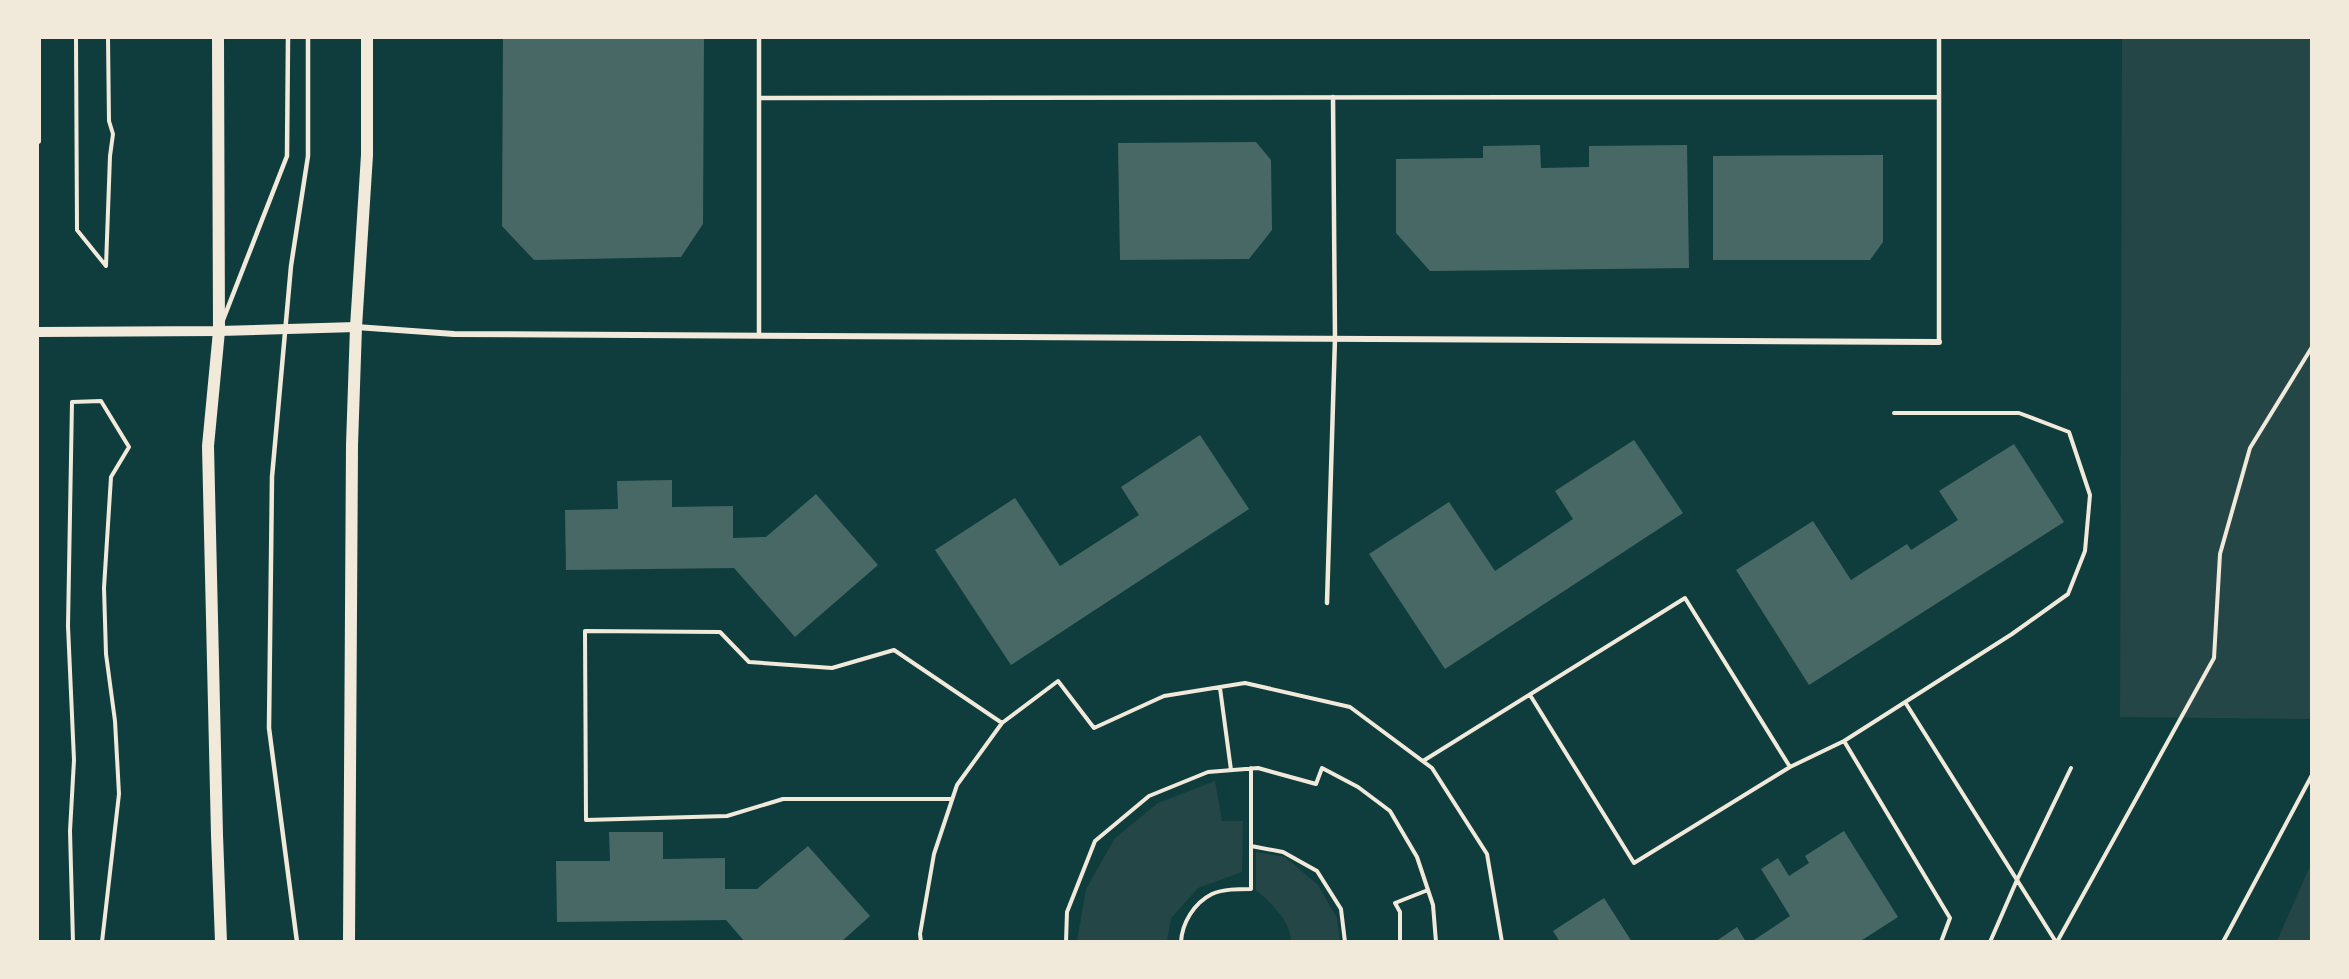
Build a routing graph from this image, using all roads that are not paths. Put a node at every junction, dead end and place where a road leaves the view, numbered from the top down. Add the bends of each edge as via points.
1 (38, 38) edge
2 (218, 38) edge
3 (288, 38) edge
4 (308, 38) edge
5 (367, 38) edge
6 (759, 38) edge
7 (1939, 38) edge
8 (1333, 97) junction
9 (1939, 97) junction
10 (759, 98) junction
11 (38, 141) edge
12 (356, 327) junction
13 (286, 330) junction
14 (219, 331) junction
15 (38, 332) edge
16 (759, 336) junction
17 (1335, 338) junction
18 (1939, 342) joint
19 (1327, 603) dead end
20 (221, 942) edge
21 (297, 942) edge
22 (349, 942) edge

1 - 11 street
2 - 14 main road
3 - 14 lane via 287,156
4 - 13 lane via 308,156 291,266
5 - 12 main road via 367,155
6 - 10 lane
7 - 9 lane
8 - 9 lane
8 - 10 lane
8 - 17 lane
9 - 18 lane
10 - 16 lane
12 - 13 street
12 - 16 street via 454,334
12 - 22 main road via 350,582
13 - 14 street
13 - 21 lane via 272,477 269,728
14 - 15 street
14 - 20 main road via 208,446
16 - 17 street
17 - 18 street
17 - 19 lane

